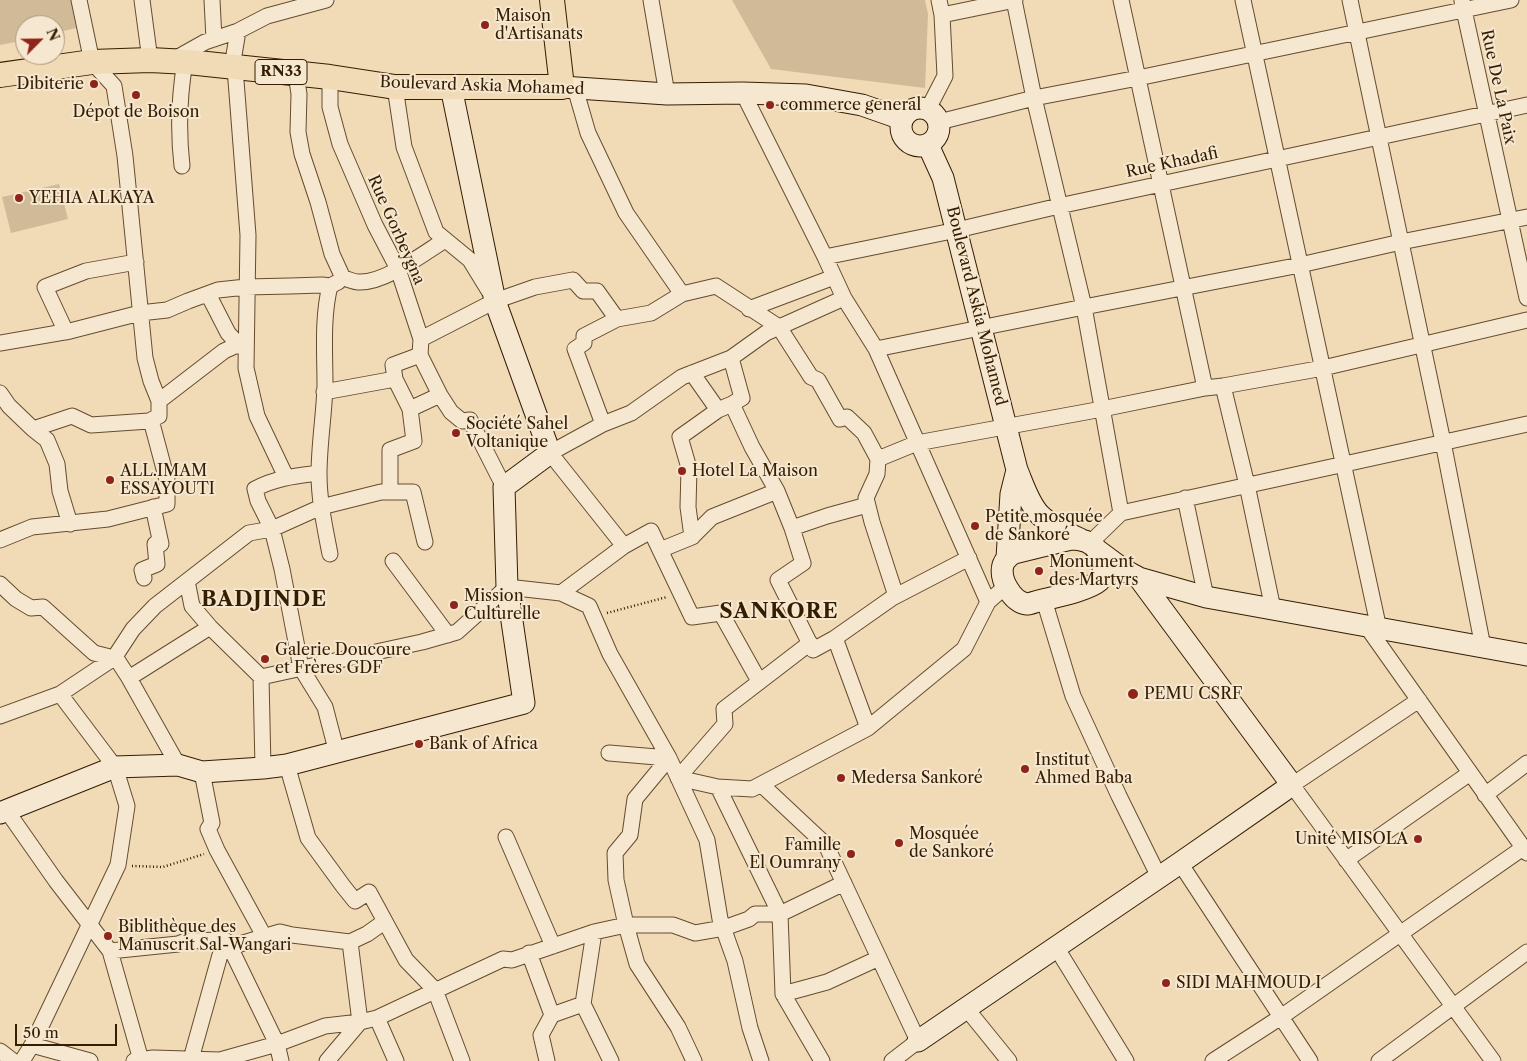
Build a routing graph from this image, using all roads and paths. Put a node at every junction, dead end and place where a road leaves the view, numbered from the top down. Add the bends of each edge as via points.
1 (79, 0) edge
2 (142, 0) edge
3 (212, 0) edge
4 (266, 0) edge
5 (326, 0) edge
6 (552, 0) edge
7 (650, 0) edge
8 (1015, 0) edge
9 (1122, 0) edge
10 (1243, 0) edge
11 (1350, 0) edge
12 (1511, 0) edge
13 (1463, 5) edge
14 (940, 7) edge
15 (267, 16) junction
16 (238, 31) junction
17 (1357, 32) junction
18 (214, 39) junction
19 (1255, 54) junction
20 (169, 61) junction
21 (92, 62) junction
22 (235, 68) junction
23 (296, 74) junction
24 (0, 75) edge
25 (330, 77) junction
26 (1138, 78) junction
27 (395, 86) junction
28 (450, 87) junction
29 (569, 87) junction
30 (744, 93) junction
31 (667, 94) junction
32 (1034, 98) junction
33 (1527, 105) edge
34 (1486, 114) junction
35 (934, 115) junction
36 (902, 119) junction
37 (1380, 137) junction
38 (928, 145) junction
39 (1277, 158) junction
40 (182, 166) dead end
41 (1161, 183) junction
42 (1059, 206) junction
43 (1527, 217) edge
44 (1510, 221) junction
45 (957, 230) junction
46 (445, 240) junction
47 (1401, 242) junction
48 (825, 257) junction
49 (136, 262) junction
50 (1300, 265) junction
51 (398, 269) junction
52 (834, 277) junction
53 (343, 278) junction
54 (330, 286) junction
55 (246, 287) junction
56 (1184, 288) junction
57 (208, 294) junction
58 (682, 294) junction
59 (844, 298) junction
60 (1527, 298) edge
61 (495, 301) junction
62 (1084, 307) junction
63 (749, 308) junction
64 (140, 313) junction
65 (617, 319) junction
66 (1527, 320) edge
67 (779, 327) junction
68 (982, 328) junction
69 (66, 332) junction
70 (421, 339) junction
71 (0, 343) edge
72 (1422, 344) junction
73 (246, 345) junction
74 (876, 349) junction
75 (420, 355) junction
76 (731, 358) junction
77 (1323, 368) junction
78 (692, 373) junction
79 (395, 379) junction
80 (1223, 386) junction
81 (1205, 388) junction
82 (324, 392) junction
83 (0, 393) edge
84 (440, 395) junction
85 (159, 401) junction
86 (732, 404) junction
87 (410, 409) junction
88 (1102, 409) junction
89 (718, 410) junction
90 (151, 420) junction
91 (603, 424) junction
92 (1527, 424) edge
93 (1006, 426) junction
94 (33, 429) junction
95 (1443, 442) junction
96 (917, 443) junction
97 (550, 453) junction
98 (878, 460) junction
99 (1343, 464) junction
100 (1017, 470) junction
101 (319, 474) junction
102 (286, 477) junction
103 (1247, 485) junction
104 (504, 488) junction
105 (390, 491) junction
106 (777, 491) junction
107 (1185, 498) junction
108 (868, 504) junction
109 (321, 506) junction
110 (153, 507) junction
111 (1121, 513) junction
112 (70, 524) junction
113 (792, 528) junction
114 (272, 529) junction
115 (692, 537) junction
116 (0, 540) edge
117 (425, 542) dead end
118 (1089, 544) junction
119 (624, 546) junction
120 (660, 550) junction
121 (330, 554) dead end
122 (969, 558) junction
123 (1007, 558) junction
124 (393, 561) dead end
125 (144, 578) dead end
126 (1140, 578) junction
127 (187, 581) junction
128 (0, 584) edge
129 (507, 586) junction
130 (1008, 589) junction
131 (561, 592) junction
132 (680, 594) junction
133 (896, 596) junction
134 (1206, 597) junction
135 (1044, 600) junction
136 (988, 602) junction
137 (1272, 609) junction
138 (594, 616) junction
139 (210, 627) junction
140 (1373, 628) junction
141 (448, 635) junction
142 (834, 638) junction
143 (810, 643) junction
144 (1482, 647) junction
145 (1527, 655) edge
146 (114, 658) junction
147 (301, 668) junction
148 (260, 677) junction
149 (129, 678) junction
150 (759, 681) junction
151 (60, 694) junction
152 (1419, 700) junction
153 (0, 716) edge
154 (868, 728) junction
155 (337, 753) junction
156 (609, 753) dead end
157 (669, 758) junction
158 (1527, 762) edge
159 (178, 765) junction
160 (287, 765) junction
161 (114, 768) junction
162 (263, 768) junction
163 (202, 772) junction
164 (1470, 773) junction
165 (678, 778) junction
166 (762, 785) junction
167 (1292, 786) junction
168 (718, 787) junction
169 (1485, 794) junction
170 (4, 812) edge
171 (506, 837) dead end
172 (217, 850) junction
173 (1525, 851) edge
174 (1346, 860) junction
175 (1180, 864) junction
176 (118, 865) junction
177 (1159, 877) junction
178 (844, 883) junction
179 (780, 914) junction
180 (384, 922) junction
181 (90, 923) junction
182 (626, 925) junction
183 (724, 928) junction
184 (594, 932) junction
185 (1400, 933) junction
186 (264, 936) junction
187 (350, 942) junction
188 (553, 946) junction
189 (230, 947) junction
190 (1056, 947) junction
191 (110, 951) junction
192 (1527, 952) edge
193 (529, 953) junction
194 (879, 958) junction
195 (435, 990) junction
196 (783, 994) junction
197 (583, 1004) junction
198 (1454, 1006) junction
199 (966, 1008) junction
200 (552, 1015) junction
201 (1281, 1016) junction
202 (377, 1018) junction
203 (360, 1022) junction
204 (918, 1041) junction
205 (277, 1044) junction
206 (32, 1045) junction
207 (0, 1051) edge
208 (191, 1059) junction
209 (149, 1060) edge
210 (896, 1060) edge
211 (13, 1061) edge
212 (22, 1061) edge
213 (90, 1061) edge
214 (134, 1061) edge
215 (281, 1061) edge
216 (327, 1061) edge
217 (396, 1061) edge
218 (462, 1061) edge
219 (547, 1061) edge
220 (611, 1061) edge
221 (694, 1061) edge
222 (761, 1061) edge
223 (822, 1061) edge
224 (1009, 1061) edge
225 (1126, 1061) edge
226 (1213, 1061) edge
227 (1310, 1061) edge
228 (1379, 1061) edge
229 (1493, 1061) edge

1 - 21 street
2 - 20 street
3 - 18 street
4 - 15 street
5 - 15 street
6 - 29 main road
7 - 31 street
8 - 14 street
8 - 32 street
9 - 26 street
10 - 19 street
11 - 17 street
12 - 13 street
13 - 17 street
13 - 34 street, Rue De La Paix
14 - 35 street via 945,76
15 - 16 street
16 - 18 street
16 - 22 street
17 - 19 street
17 - 37 street
18 - 20 street
19 - 26 street
19 - 39 street
20 - 21 main road, Boulevard Askia Mohamed / RN33
20 - 22 main road, Boulevard Askia Mohamed / RN33
20 - 40 street via 182,81
21 - 24 main road, Boulevard Askia Mohamed / RN33
21 - 49 street via 114,86
22 - 23 main road, Boulevard Askia Mohamed / RN33
22 - 55 street via 248,235
23 - 25 main road, Boulevard Askia Mohamed / RN33
23 - 53 street via 302,154 332,254
25 - 27 main road, Boulevard Askia Mohamed / RN33
25 - 51 street, Rue Gorbeygna via 330,107 340,144
26 - 32 street
26 - 41 street
27 - 28 main road, Boulevard Askia Mohamed / RN33
27 - 46 street via 404,147 436,232
28 - 29 main road, Boulevard Askia Mohamed / RN33
28 - 61 street
29 - 31 street, Boulevard Askia Mohamed
29 - 58 street via 626,212
30 - 31 street, Boulevard Askia Mohamed
30 - 36 street, Boulevard Askia Mohamed via 806,95 862,105
30 - 48 street
32 - 35 street
32 - 42 street
33 - 34 street, Rue Khadafi
34 - 37 street, Rue Khadafi
34 - 44 street, Rue De La Paix
35 - 36 street via 920,107 906,112
35 - 38 street via 940,129 938,136
36 - 38 street via 902,134 906,140 913,145
37 - 39 street, Rue Khadafi
37 - 47 street
38 - 45 street, Boulevard Askia Mohamed via 943,178
39 - 41 street, Rue Khadafi
39 - 50 street
41 - 42 street, Rue Khadafi
41 - 56 street
42 - 45 street, Rue Khadafi
42 - 62 street
43 - 44 street
44 - 47 street
44 - 60 street, Rue De La Paix
45 - 48 street, Rue Khadafi
45 - 68 street, Boulevard Askia Mohamed
46 - 51 street
46 - 61 street via 470,260
47 - 50 street
47 - 72 street
48 - 52 street
49 - 64 street
49 - 69 street via 86,271 44,287
50 - 56 street
50 - 77 street
51 - 53 street via 369,281
51 - 70 street, Rue Gorbeygna
52 - 59 street
52 - 63 street
53 - 54 street
54 - 55 street
54 - 82 street via 326,302
55 - 57 street
55 - 73 street
56 - 62 street
56 - 81 street
57 - 64 street via 168,310
57 - 73 street via 228,333
58 - 63 street via 716,286
58 - 65 street via 651,313
59 - 67 street
59 - 74 street
61 - 65 street via 535,287 573,280 583,290 597,291
61 - 70 street
61 - 97 street
62 - 68 street
62 - 88 street
63 - 67 street
64 - 69 street
64 - 85 street via 145,358
65 - 91 street via 584,336 584,343 575,349
66 - 72 street
67 - 76 street
67 - 98 street via 811,378 818,380 840,419 847,417 864,433
68 - 74 street
68 - 93 street, Boulevard Askia Mohamed
69 - 71 street
70 - 75 street, Rue Gorbeygna
72 - 77 street
72 - 95 street
73 - 85 street via 224,351
73 - 102 street via 246,368 258,416
74 - 96 street
75 - 79 street via 393,365
75 - 84 street
76 - 78 street
76 - 86 street via 742,398
77 - 80 street
77 - 99 street
78 - 89 street
78 - 91 street via 631,413
79 - 82 street
79 - 87 street
80 - 81 street
80 - 103 street
81 - 88 street
82 - 101 street
83 - 94 street
84 - 87 street
84 - 104 street via 462,421 470,420
85 - 90 street via 159,416
86 - 89 street
86 - 106 street
87 - 105 street via 414,441 390,450
88 - 93 street
88 - 111 street
89 - 115 street via 680,437 690,468 688,507
90 - 94 street via 91,425 72,416
90 - 110 street via 167,480 167,504
91 - 97 street
92 - 95 street
93 - 96 street
93 - 100 street, Boulevard Askia Mohamed
94 - 112 street via 47,440 57,464 60,491
95 - 99 street
95 - 144 street
96 - 98 street
96 - 122 street
97 - 104 street
97 - 119 street
98 - 108 street via 877,474 866,498
99 - 103 street
99 - 140 street
100 - 118 street, Boulevard Askia Mohamed via 1039,514 1057,528
100 - 123 street via 1011,494
101 - 102 street
101 - 109 street
102 - 114 street via 266,482 255,489
103 - 107 street
103 - 137 street
104 - 129 street
105 - 109 street
105 - 117 street via 412,492
106 - 113 street
106 - 115 street via 712,518
107 - 111 street
107 - 134 street
108 - 113 street
108 - 133 street
109 - 114 street
109 - 121 street
110 - 112 street via 108,519
110 - 125 street via 161,544 155,544 157,564 142,570
111 - 118 street
112 - 116 street via 32,527
113 - 143 street via 803,563 778,580
114 - 127 street via 249,533
114 - 147 street
115 - 120 street
118 - 123 street via 1071,540 1014,553
118 - 126 street, Boulevard Askia Mohamed
118 - 135 street via 1102,560 1104,572 1100,580 1091,586
119 - 120 street via 651,531
119 - 131 street
120 - 132 street
122 - 133 street
122 - 136 street
123 - 130 street via 1002,566
124 - 141 street
126 - 134 street
126 - 167 street
127 - 139 street via 192,606
127 - 146 street via 155,606 133,629
128 - 146 street via 31,608 43,607 94,654
129 - 131 street
129 - 141 street via 457,632
129 - 155 street via 524,703
130 - 135 street via 1026,604
130 - 136 street
131 - 138 street via 589,606
132 - 138 path
132 - 150 street via 692,617 721,613
133 - 142 street
134 - 137 street
135 - 177 street via 1073,696
136 - 154 street via 964,648
137 - 140 street
138 - 157 street via 610,654
139 - 148 street
139 - 149 street
140 - 144 street
140 - 152 street
141 - 147 street
142 - 143 street via 813,650
142 - 154 street
143 - 150 street
144 - 145 street
146 - 149 street
146 - 151 street
147 - 148 street
147 - 155 street via 325,707
148 - 162 street
149 - 159 street
150 - 165 street via 724,709 725,724
151 - 153 street
151 - 161 street
152 - 164 street
152 - 167 street
154 - 166 street
155 - 160 street
156 - 157 street
157 - 165 street
157 - 182 street via 634,799 630,835 615,854 616,880
158 - 169 street
159 - 161 street
159 - 163 street
160 - 162 street
160 - 180 street via 308,838 355,901 369,892
161 - 170 street
161 - 176 street via 127,806
162 - 163 street
163 - 172 street via 212,823 208,829
164 - 169 street
164 - 174 street
165 - 168 street
165 - 183 street via 707,840
166 - 168 street via 752,789
166 - 178 street via 826,845
167 - 174 street
167 - 175 street
168 - 179 street
169 - 173 street
170 - 181 street
171 - 188 street
172 - 176 path via 163,867
172 - 186 street
173 - 185 street
174 - 185 street
175 - 177 street
175 - 201 street
176 - 181 street
177 - 190 street
178 - 179 street
178 - 194 street
179 - 183 street via 754,914
179 - 196 street
180 - 187 street
180 - 195 street via 406,960
181 - 191 street
181 - 206 street
182 - 183 street via 673,925 695,933
182 - 184 street
182 - 221 street via 637,964 678,1027
183 - 222 street
184 - 188 street
184 - 197 street
185 - 198 street
185 - 201 street
186 - 187 street via 280,932
186 - 189 street
187 - 203 street
188 - 193 street
189 - 191 street via 225,940 186,941
189 - 205 street
189 - 208 street via 220,955
190 - 199 street
190 - 225 street
191 - 209 street
192 - 198 street
193 - 195 street via 512,960 503,959
193 - 200 street
194 - 196 street via 827,982
194 - 204 street
195 - 202 street
195 - 218 street
196 - 223 street
197 - 200 street
197 - 220 street
198 - 228 street
198 - 229 street
199 - 204 street
199 - 224 street
200 - 219 street via 541,1036
201 - 226 street
201 - 227 street
202 - 203 street
202 - 217 street
203 - 205 street via 325,1026
203 - 216 street
204 - 210 street
205 - 208 street via 220,1060
205 - 215 street
206 - 212 street
206 - 213 street
207 - 211 street
208 - 209 street
209 - 214 street

